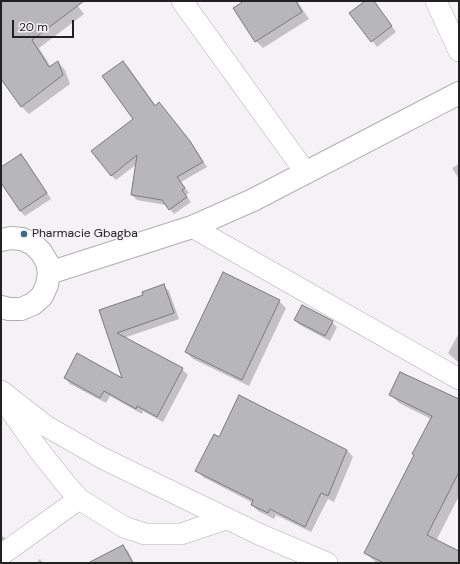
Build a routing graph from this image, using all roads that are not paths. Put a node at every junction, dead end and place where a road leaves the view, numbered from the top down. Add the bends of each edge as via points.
1 (182, 1) edge
2 (436, 1) edge
3 (459, 51) edge
4 (459, 93) edge
5 (306, 173) junction
6 (192, 227) junction
7 (1, 240) edge
8 (49, 273) junction
9 (1, 307) edge
10 (459, 379) edge
11 (1, 391) edge
12 (1, 396) edge
13 (80, 499) junction
14 (226, 518) junction
15 (1, 555) edge
16 (327, 563) edge

1 - 5 street
2 - 3 street
4 - 5 street
5 - 6 street
6 - 8 street
6 - 10 street
7 - 8 street via 10,238 33,244 47,262
8 - 9 street via 42,296 33,304 21,309
11 - 14 street via 46,426 102,458
12 - 13 street via 38,449
13 - 14 street via 124,527 145,534 181,534
13 - 15 street
14 - 16 street

